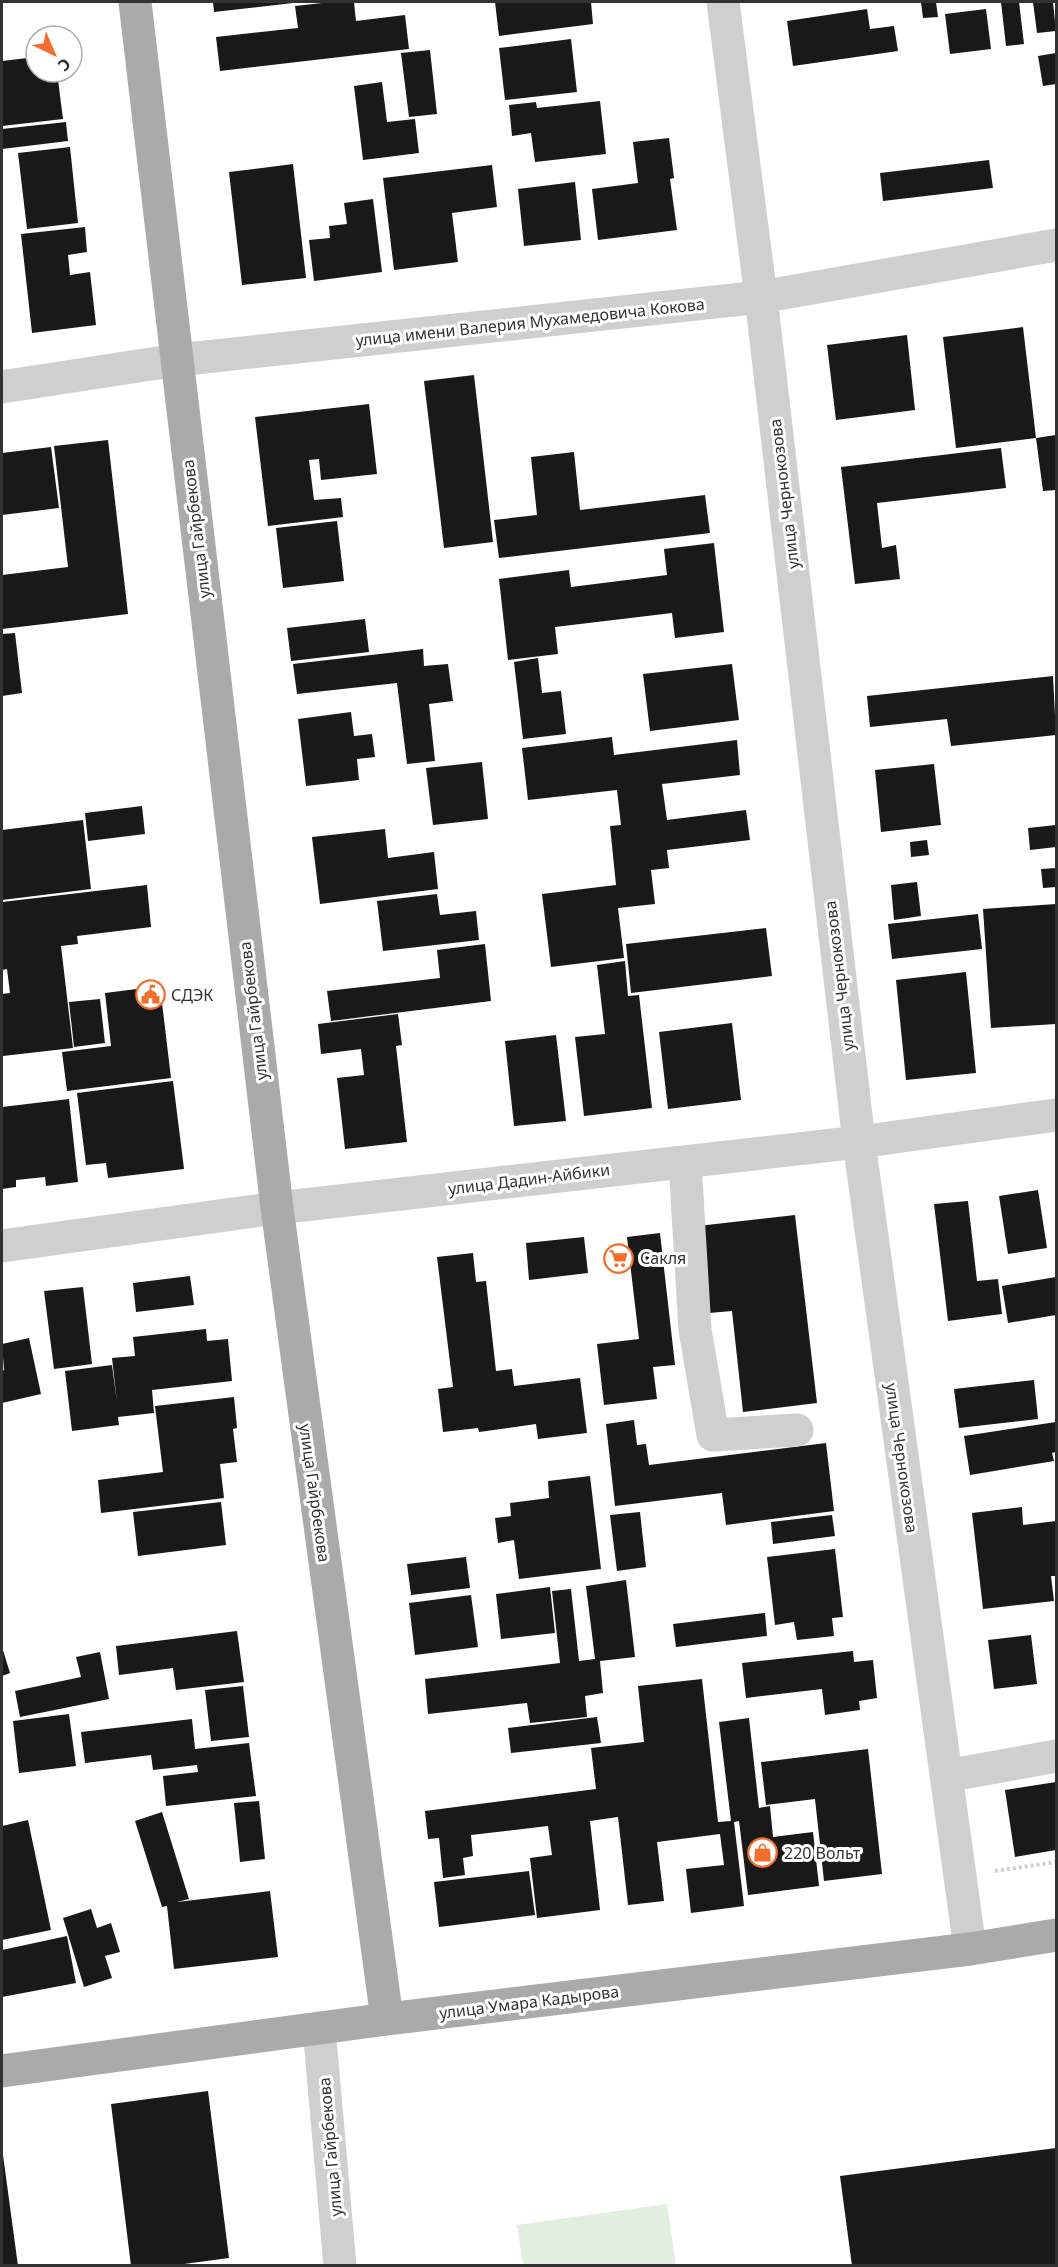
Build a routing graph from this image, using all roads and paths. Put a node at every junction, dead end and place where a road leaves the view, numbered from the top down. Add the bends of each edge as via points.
1 (135, 2) edge
2 (723, 2) edge
3 (1056, 245) edge
4 (761, 297) junction
5 (177, 360) junction
6 (2, 387) edge
7 (1056, 1115) edge
8 (859, 1142) junction
9 (685, 1162) junction
10 (277, 1208) junction
11 (2, 1246) edge
12 (797, 1430) dead end
13 (1056, 1756) edge
14 (946, 1776) junction
15 (1056, 1862) edge
16 (960, 1876) junction
17 (1056, 1935) edge
18 (970, 1949) junction
19 (387, 2019) junction
20 (319, 2028) junction
21 (2, 2071) edge
22 (340, 2265) edge

1 - 5 main road, улица Гайрбекова
2 - 4 street, улица Чернокозова
3 - 4 street, улица имени Валерия Мухамедовича Кокова
4 - 5 street, улица имени Валерия Мухамедовича Кокова
4 - 8 street, улица Чернокозова
5 - 6 street, улица имени Валерия Мухамедовича Кокова
5 - 10 main road, улица Гайрбекова
7 - 8 street, улица Дадин-Айбики
8 - 9 street, улица Дадин-Айбики
8 - 14 street, улица Чернокозова
9 - 10 street, улица Дадин-Айбики
9 - 12 street via 695,1330 713,1436
10 - 11 street, улица Дадин-Айбики
10 - 19 main road, улица Гайрбекова
13 - 14 street
14 - 16 street, улица Чернокозова
15 - 16 path
16 - 18 street, улица Чернокозова
17 - 18 main road, улица Умара Кадырова
18 - 19 main road, улица Умара Кадырова
19 - 20 main road, улица Умара Кадырова
20 - 21 main road, улица Умара Кадырова
20 - 22 street, улица Гайрбекова

